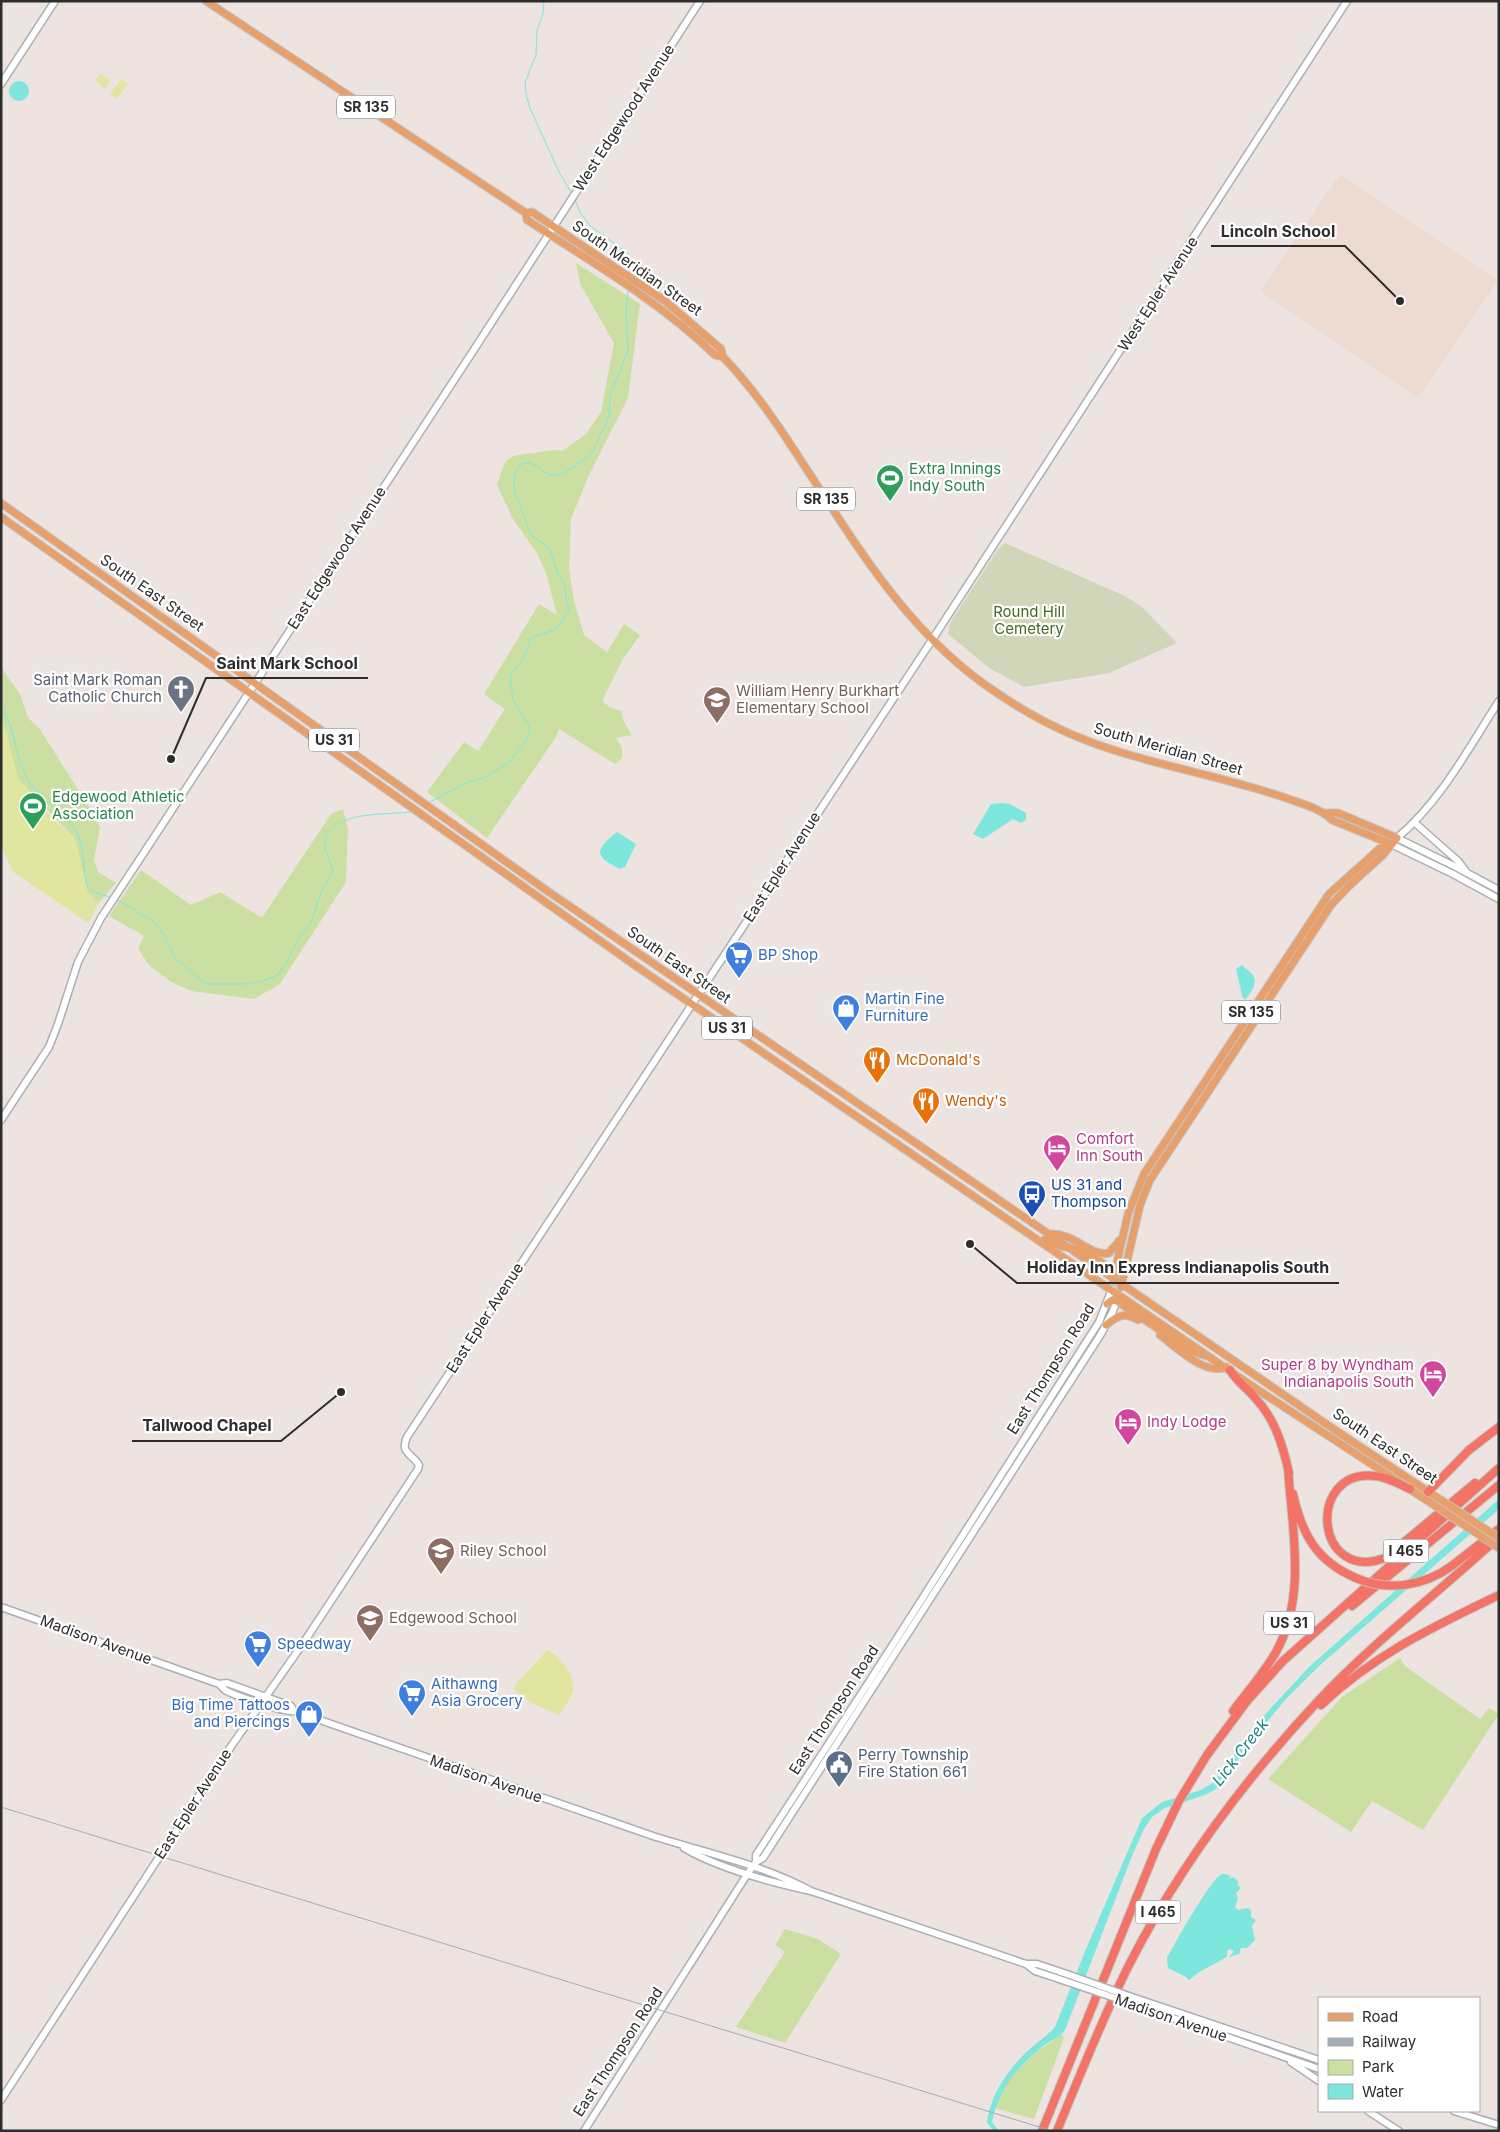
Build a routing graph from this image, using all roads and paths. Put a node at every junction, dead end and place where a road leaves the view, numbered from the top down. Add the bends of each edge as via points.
1 (55, 1) edge
2 (206, 1) edge
3 (700, 1) edge
4 (1347, 1) edge
5 (1, 84) edge
6 (526, 213) junction
7 (554, 227) junction
8 (549, 234) junction
9 (723, 356) junction
10 (1, 503) edge
11 (1, 517) edge
12 (1000, 535) joint
13 (932, 640) junction
14 (255, 684) junction
15 (250, 692) junction
16 (1499, 701) edge
17 (1325, 813) junction
18 (1415, 823) junction
19 (1397, 838) junction
20 (1391, 844) junction
21 (1467, 872) junction
22 (1499, 890) edge
23 (1499, 899) edge
24 (698, 995) junction
25 (692, 1004) junction
26 (1, 1120) edge
27 (1030, 1234) junction
28 (1048, 1234) junction
29 (1122, 1238) junction
30 (1070, 1248) junction
31 (1125, 1267) junction
32 (1114, 1275) junction
33 (1122, 1284) junction
34 (1112, 1289) junction
35 (1118, 1297) junction
36 (1107, 1304) junction
37 (1106, 1325) junction
38 (1211, 1357) junction
39 (1228, 1369) junction
40 (1250, 1371) junction
41 (1499, 1427) edge
42 (1288, 1468) junction
43 (1498, 1468) edge
44 (1496, 1487) edge
45 (1410, 1489) junction
46 (1428, 1492) junction
47 (971, 1522) junction
48 (977, 1528) junction
49 (1499, 1528) edge
50 (1499, 1538) edge
51 (1499, 1548) edge
52 (1499, 1595) edge
53 (1, 1607) edge
54 (1314, 1634) junction
55 (219, 1684) junction
56 (267, 1697) junction
57 (261, 1703) junction
58 (294, 1711) junction
59 (1302, 1720) junction
60 (1207, 1754) junction
61 (679, 1844) junction
62 (755, 1864) junction
63 (748, 1874) junction
64 (811, 1891) junction
65 (1128, 1999) junction
66 (1292, 2051) junction
67 (1286, 2058) junction
68 (1318, 2060) edge
69 (1309, 2066) junction
70 (1318, 2069) edge
71 (1318, 2073) edge
72 (1318, 2080) edge
73 (1, 2100) edge
74 (1370, 2112) edge
75 (1457, 2112) edge
76 (1499, 2125) edge
77 (584, 2131) edge
78 (1042, 2131) edge
79 (1057, 2131) edge
80 (1399, 2131) edge

1 - 5 main road
2 - 6 main road, South Meridian Street / SR 135
3 - 7 main road, West Edgewood Avenue
4 - 12 main road, West Epler Avenue
6 - 7 main road, South Meridian Street / SR 135 via 532,212
6 - 8 main road, South Meridian Street / SR 135 via 528,220
7 - 8 main road, West Edgewood Avenue
7 - 9 main road, South Meridian Street / SR 135 via 697,326 721,349
8 - 9 main road, South Meridian Street / SR 135 via 678,321 715,355
8 - 14 main road, East Edgewood Avenue
9 - 13 main road, South Meridian Street / SR 135 via 765,405 885,586
10 - 14 main road, South East Street / US 31
11 - 15 main road, South East Street / US 31
12 - 13 main road, East Epler Avenue
13 - 17 main road, South Meridian Street / SR 135 via 995,692 1070,734 1118,752 1252,787
13 - 24 main road, East Epler Avenue
14 - 15 main road, East Edgewood Avenue
14 - 24 main road, South East Street / US 31
15 - 25 main road, South East Street / US 31
15 - 26 main road, East Edgewood Avenue via 81,954 49,1047
16 - 18 main road, East Thompson Road via 1440,793
17 - 19 main road, South Meridian Street / SR 135 via 1338,813
17 - 20 main road, South Meridian Street / SR 135 via 1332,820
18 - 19 main road, East Thompson Road
18 - 21 main road, South Meridian Street via 1458,860
19 - 20 main road, East Thompson Road / SR 135
19 - 21 main road, South Meridian Street
20 - 23 main road, South Meridian Street
20 - 29 main road, East Thompson Road / SR 135 via 1379,849 1345,878 1318,909 1144,1174
20 - 31 main road, East Thompson Road / SR 135 via 1331,905 1150,1180 1140,1205
21 - 22 main road, South Meridian Street
24 - 25 main road, East Epler Avenue
24 - 28 main road, South East Street / US 31
25 - 27 main road, South East Street / US 31
25 - 56 main road, East Epler Avenue via 406,1437 405,1451 416,1460 418,1469
27 - 30 main road
27 - 34 main road, South East Street / US 31
28 - 29 main road via 1068,1235 1105,1254 1113,1250
28 - 30 main road, South East Street / US 31
29 - 32 main road, East Thompson Road / SR 135
30 - 32 main road, South East Street / US 31
31 - 32 main road
31 - 33 main road, East Thompson Road / SR 135
32 - 33 main road, South East Street / US 31
32 - 34 main road, East Thompson Road / SR 135
33 - 35 main road, East Thompson Road / SR 135
33 - 40 main road, South East Street / US 31
34 - 35 main road, South East Street / US 31
34 - 36 main road, East Thompson Road
35 - 36 main road
35 - 37 main road, East Thompson Road
35 - 38 main road, South East Street / US 31
36 - 47 main road, East Thompson Road via 1099,1322
37 - 39 main road via 1118,1316 1131,1316 1205,1367
37 - 48 main road, East Thompson Road
38 - 39 main road, South East Street / US 31
38 - 40 main road via 1222,1357
39 - 42 highway, US 31 via 1269,1417
39 - 45 main road, South East Street
40 - 46 main road, South East Street / US 31
41 - 46 highway via 1469,1450
42 - 49 highway, bridge via 1300,1521 1310,1541 1332,1565 1376,1584 1401,1585 1428,1579 1454,1565
42 - 60 highway, US 31 via 1295,1582 1288,1624 1270,1662 1221,1727
43 - 45 highway via 1464,1491 1385,1558 1370,1562 1354,1560 1346,1557 1334,1544 1327,1526 1327,1511 1332,1496 1343,1485 1356,1477 1372,1475
43 - 54 highway, I 465
44 - 54 highway via 1363,1598
45 - 51 main road, South East Street, bridge
46 - 50 main road, South East Street / US 31, bridge
47 - 48 main road
47 - 62 main road, East Thompson Road via 756,1854
48 - 62 main road, East Thompson Road via 791,1816 763,1858
50 - 59 highway, I 465 via 1371,1650
52 - 59 highway via 1389,1651
53 - 55 main road, Madison Avenue
54 - 60 highway, I 465 via 1261,1685
55 - 56 main road, Madison Avenue via 227,1683
55 - 57 main road, Madison Avenue via 225,1690
56 - 57 main road, East Epler Avenue
56 - 58 main road, Madison Avenue via 292,1706
57 - 58 main road, Madison Avenue
57 - 73 main road, East Epler Avenue
58 - 61 main road, Madison Avenue
59 - 79 highway, I 465 via 1232,1802 1170,1892 1116,1993
60 - 78 highway, I 465 via 1170,1819
61 - 62 main road, Madison Avenue
61 - 63 main road, Madison Avenue
62 - 63 main road, East Thompson Road
62 - 64 main road, Madison Avenue
63 - 64 main road, Madison Avenue
63 - 77 main road, East Thompson Road
64 - 65 main road, Madison Avenue, bridge via 1026,1964 1035,1971
65 - 66 main road, Madison Avenue
65 - 67 main road, Madison Avenue
66 - 68 main road, Madison Avenue
66 - 69 main road
67 - 69 main road, Madison Avenue
67 - 72 main road
69 - 70 main road, Madison Avenue
69 - 71 main road
74 - 80 main road
75 - 76 main road

